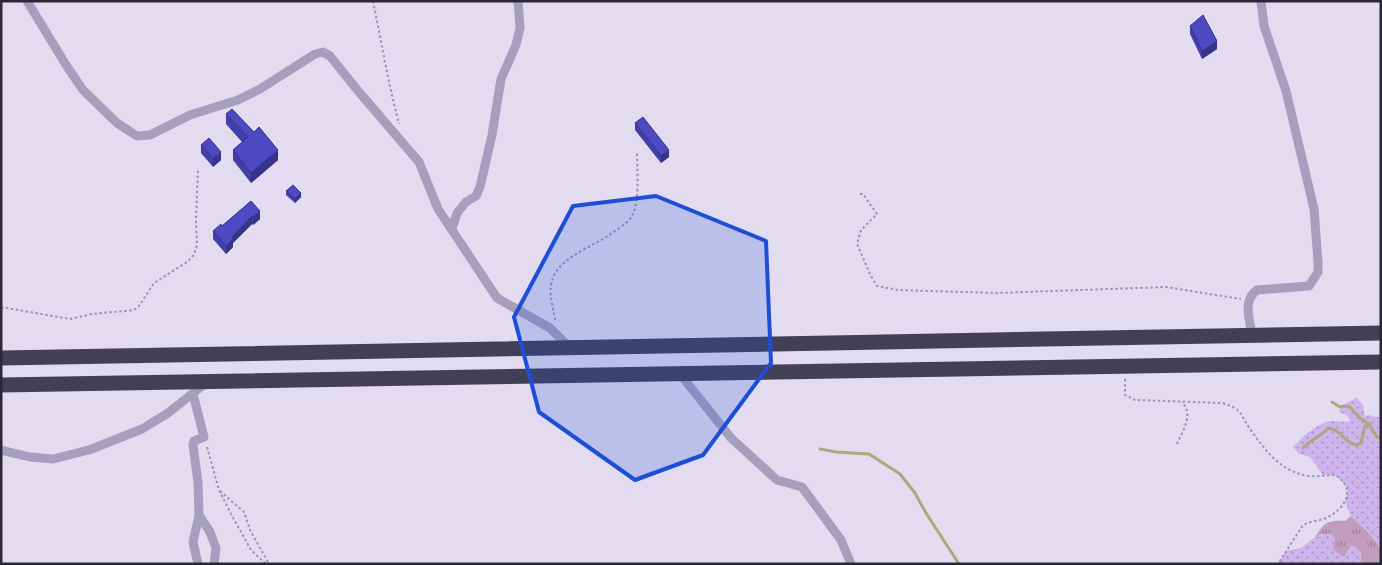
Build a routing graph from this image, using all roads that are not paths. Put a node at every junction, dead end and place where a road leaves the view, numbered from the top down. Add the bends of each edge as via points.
1 (27, 1) edge
2 (518, 1) edge
3 (1261, 1) edge
4 (452, 230) junction
5 (1381, 333) edge
6 (1252, 336) junction
7 (569, 348) junction
8 (1, 358) edge
9 (1381, 362) edge
10 (680, 374) junction
11 (208, 382) junction
12 (1, 385) edge
13 (193, 394) junction
14 (1, 450) edge
15 (199, 515) junction
16 (198, 564) edge
17 (214, 564) edge
18 (851, 564) edge

1 - 4 street via 83,90 137,136 150,135 190,115 238,100 323,52 330,56 419,162 434,200
2 - 4 street via 520,28 501,78 480,187 476,196 457,212
3 - 6 street via 1264,26 1286,91 1314,209 1318,272 1309,286 1258,290 1252,294 1248,300
4 - 7 street via 497,298 550,328
5 - 6 highway
6 - 7 highway
7 - 8 highway
9 - 10 highway
10 - 11 highway
10 - 18 street via 731,438 777,480 802,487 841,540
11 - 12 highway
11 - 13 street
13 - 14 street via 142,429 89,450 53,459
13 - 15 street via 204,437 194,441 193,445
15 - 16 street via 193,542
15 - 17 street via 216,548

